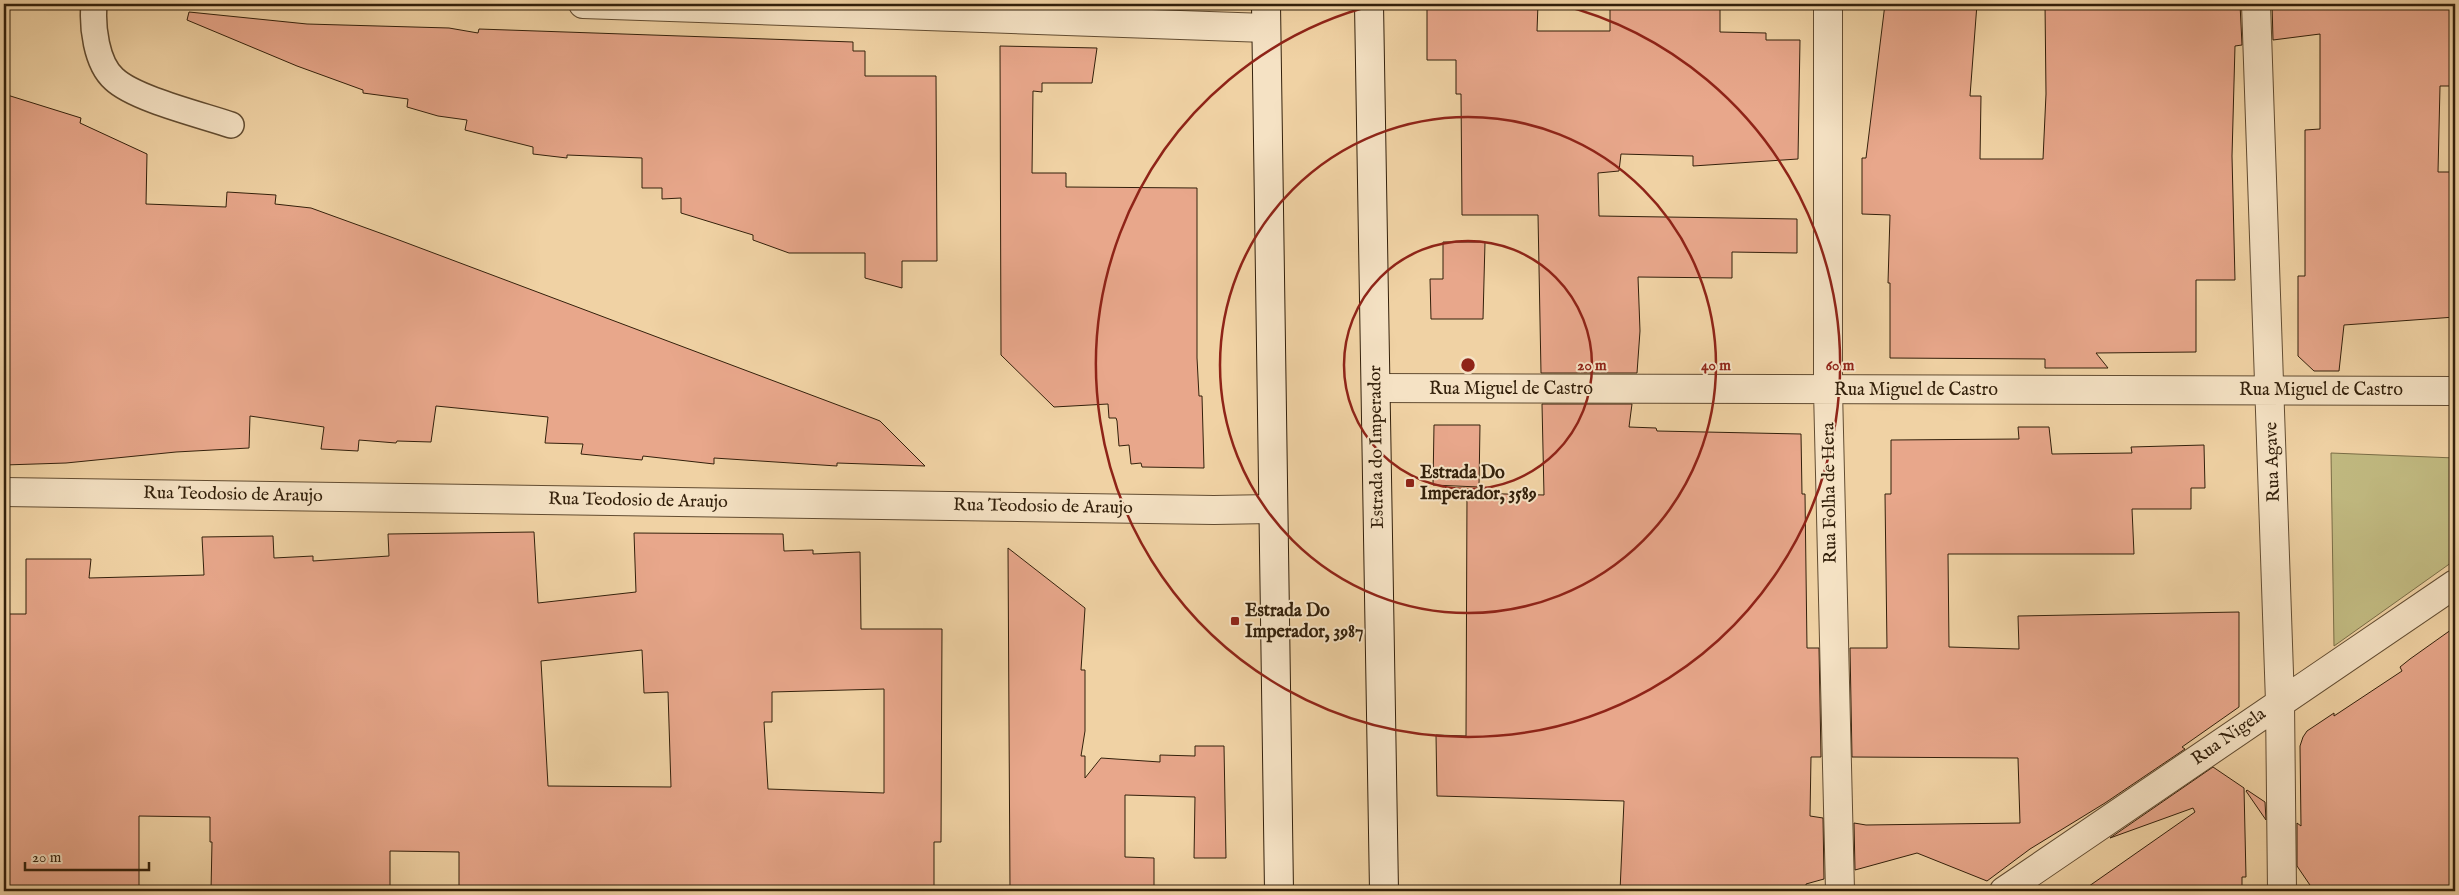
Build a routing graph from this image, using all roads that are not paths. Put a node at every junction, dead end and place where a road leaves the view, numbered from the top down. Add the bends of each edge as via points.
1 (94, 4) edge
2 (583, 4) edge
3 (1369, 4) edge
4 (1828, 4) edge
5 (2256, 4) edge
6 (1266, 16) edge
7 (232, 125) dead end
8 (1376, 388) junction
9 (2271, 389) junction
10 (1828, 390) junction
11 (2455, 391) edge
12 (4, 492) edge
13 (1273, 509) junction
14 (2455, 584) edge
15 (2280, 702) junction
16 (1279, 891) edge
17 (1384, 891) edge
18 (1840, 891) edge
19 (2004, 891) edge
20 (2282, 891) edge

1 - 7 lane via 98,54 113,79 135,93
2 - 6 street
3 - 8 street, Estrada do Imperador
4 - 10 street, Rua Folha de Hera
5 - 9 street, Rua Agave
6 - 13 street
8 - 10 street, Rua Miguel de Castro
8 - 17 street, Estrada do Imperador
9 - 10 street, Rua Miguel de Castro
9 - 11 street, Rua Miguel de Castro
9 - 15 street, Rua Agave
10 - 18 street, Rua Folha de Hera
12 - 13 street, Rua Teodosio de Araujo
13 - 16 street
14 - 15 street, Rua Nigela
15 - 19 street, Rua Nigela
15 - 20 street, Rua Agave

